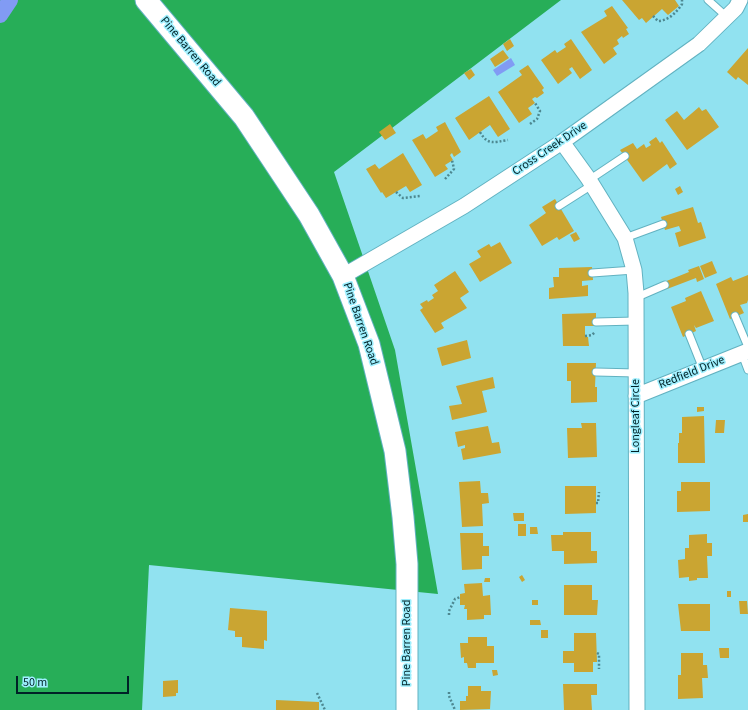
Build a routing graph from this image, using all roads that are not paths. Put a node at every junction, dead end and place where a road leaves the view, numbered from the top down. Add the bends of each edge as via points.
1 (146, 0) edge
2 (708, 0) edge
3 (740, 0) edge
4 (727, 17) junction
5 (562, 142) junction
6 (625, 156) dead end
7 (591, 183) junction
8 (559, 206) dead end
9 (663, 224) dead end
10 (625, 238) junction
11 (634, 270) junction
12 (592, 273) dead end
13 (343, 276) junction
14 (665, 285) dead end
15 (635, 298) junction
16 (735, 316) dead end
17 (635, 321) junction
18 (596, 322) dead end
19 (689, 334) dead end
20 (746, 350) edge
21 (703, 369) junction
22 (748, 370) edge
23 (596, 372) dead end
24 (636, 373) junction
25 (636, 396) junction
26 (407, 710) edge
27 (637, 710) edge

1 - 13 main road, Pine Barren Road via 244,117 309,215
2 - 4 lane
3 - 4 street, Cross Creek Drive
4 - 5 street, Cross Creek Drive via 699,44
5 - 7 street, Longleaf Circle
5 - 13 street, Cross Creek Drive via 464,206
6 - 7 lane
7 - 8 lane
7 - 10 street, Longleaf Circle
9 - 10 lane
10 - 11 street, Longleaf Circle
11 - 12 lane
11 - 15 street, Longleaf Circle
13 - 26 main road, Pine Barren Road via 369,344 398,468 407,564
14 - 15 lane
15 - 17 street, Longleaf Circle
16 - 20 lane
17 - 18 lane
17 - 24 street, Longleaf Circle
19 - 21 lane
20 - 21 street, Redfield Drive
20 - 22 lane
21 - 25 street, Redfield Drive
23 - 24 lane
24 - 25 street, Longleaf Circle
25 - 27 street, Longleaf Circle

